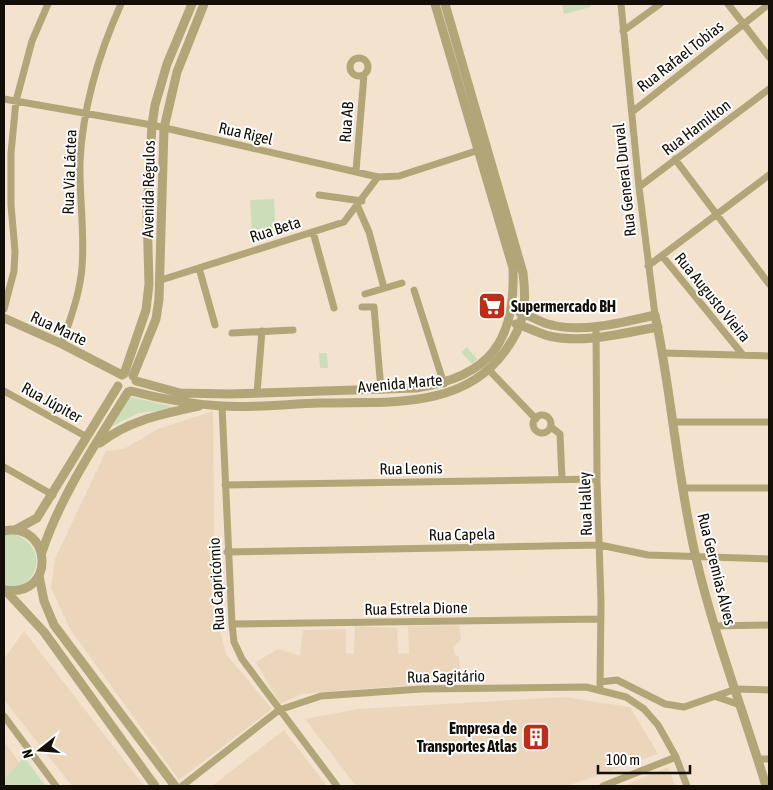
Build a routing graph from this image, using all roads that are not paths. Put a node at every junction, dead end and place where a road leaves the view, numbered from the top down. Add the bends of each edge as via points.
1 (48, 4) edge
2 (121, 4) edge
3 (192, 4) edge
4 (204, 4) edge
5 (620, 4) edge
6 (660, 4) edge
7 (728, 4) edge
8 (769, 4) edge
9 (446, 5) edge
10 (436, 6) edge
11 (744, 24) junction
12 (623, 31) junction
13 (769, 57) edge
14 (364, 75) dead end
15 (769, 89) edge
16 (4, 99) edge
17 (16, 101) junction
18 (632, 112) junction
19 (85, 114) junction
20 (152, 125) junction
21 (164, 128) junction
22 (483, 149) junction
23 (675, 159) junction
24 (356, 171) junction
25 (378, 177) junction
26 (769, 177) edge
27 (639, 187) junction
28 (319, 195) dead end
29 (360, 204) junction
30 (716, 215) junction
31 (313, 232) junction
32 (662, 257) junction
33 (648, 266) junction
34 (199, 268) junction
35 (161, 280) junction
36 (402, 283) dead end
37 (769, 284) edge
38 (384, 288) junction
39 (414, 290) dead end
40 (365, 294) dead end
41 (362, 307) dead end
42 (334, 308) dead end
43 (4, 309) edge
44 (511, 311) junction
45 (524, 314) junction
46 (655, 315) junction
47 (4, 318) edge
48 (508, 322) junction
49 (215, 324) dead end
50 (521, 326) junction
51 (596, 326) junction
52 (658, 327) junction
53 (293, 330) dead end
54 (262, 331) junction
55 (232, 333) dead end
56 (597, 337) junction
57 (62, 344) junction
58 (663, 353) junction
59 (743, 355) junction
60 (769, 356) edge
61 (485, 367) junction
62 (125, 378) junction
63 (444, 384) junction
64 (381, 390) junction
65 (4, 391) edge
66 (129, 392) junction
67 (257, 393) junction
68 (257, 404) junction
69 (206, 405) junction
70 (222, 406) junction
71 (536, 418) junction
72 (672, 422) junction
73 (769, 422) edge
74 (551, 427) junction
75 (87, 437) junction
76 (93, 447) junction
77 (4, 467) edge
78 (562, 479) junction
79 (597, 479) junction
80 (225, 484) junction
81 (682, 488) junction
82 (769, 488) edge
83 (53, 495) junction
84 (15, 530) junction
85 (4, 531) edge
86 (600, 545) junction
87 (42, 552) junction
88 (227, 552) junction
89 (696, 558) junction
90 (769, 559) edge
91 (39, 576) junction
92 (5, 590) edge
93 (601, 619) junction
94 (232, 624) junction
95 (769, 625) edge
96 (714, 626) junction
97 (600, 685) junction
98 (736, 689) junction
99 (769, 690) edge
100 (717, 697) junction
101 (740, 705) junction
102 (279, 710) junction
103 (4, 716) edge
104 (676, 758) junction
105 (758, 759) junction
106 (769, 759) edge
107 (56, 786) edge
108 (155, 786) edge
109 (175, 786) edge
110 (182, 786) edge
111 (337, 786) edge
112 (603, 786) edge
113 (688, 786) edge
114 (766, 786) edge

1 - 17 street via 32,41
2 - 19 street, Rua Via Láctea via 96,68
3 - 20 street, Avenida Régulos via 166,64
4 - 21 street, Avenida Régulos via 178,72
5 - 12 street, Rua General Durval
6 - 12 street
7 - 11 street
8 - 11 street, Rua Rafael Tobias
9 - 10 street
9 - 22 street, Avenida Marte
10 - 22 street, Avenida Marte
11 - 13 street
11 - 18 street, Rua Rafael Tobias
12 - 18 street, Rua General Durval
14 - 24 street, Rua AB
15 - 23 street, Rua Hamilton
16 - 17 street, Rua Rigel
17 - 19 street, Rua Rigel
17 - 43 street via 11,205 14,271
18 - 27 street, Rua General Durval
19 - 20 street, Rua Rigel
19 - 57 street, Rua Via Láctea via 80,161 82,266 76,300
20 - 21 street, Rua Rigel
20 - 62 street, Avenida Régulos via 147,212 149,284 140,332
21 - 24 street, Rua Rigel
21 - 35 street, Avenida Régulos
22 - 25 street, Rua Rigel via 399,176
22 - 44 street, Avenida Marte via 513,268
22 - 45 street, Avenida Marte via 519,256 525,292
23 - 27 street, Rua Hamilton
23 - 30 street
24 - 25 street, Rua Rigel
25 - 29 street, Rua Beta
26 - 30 street
27 - 33 street, Rua General Durval
28 - 29 street
29 - 31 street, Rua Beta via 344,222
29 - 38 street
30 - 32 street
30 - 37 street
31 - 34 street, Rua Beta
31 - 42 street
32 - 33 street
32 - 59 street, Rua Augusto Vieira
33 - 46 street, Rua General Durval
34 - 35 street, Rua Beta
34 - 49 street
35 - 62 street, Avenida Régulos via 156,319
36 - 38 street
38 - 40 street
39 - 63 street
41 - 64 street via 374,307
44 - 45 street
44 - 48 street, Avenida Marte
45 - 50 street, Avenida Marte
45 - 51 street via 553,326
46 - 51 street
46 - 52 street, Rua General Durval
47 - 57 street, Rua Marte
48 - 50 street
48 - 61 street, Avenida Marte
50 - 56 street via 550,336
50 - 61 street, Avenida Marte via 502,356
51 - 56 street, Rua Halley
52 - 56 street
52 - 58 street, Rua General Durval
53 - 54 street
54 - 55 street
54 - 67 street
56 - 79 street, Rua Halley
57 - 62 street, Rua Marte
58 - 59 street
58 - 72 street, Rua Geremias Alves
59 - 60 street
61 - 63 street, Avenida Marte
61 - 68 street, Avenida Marte via 470,384 453,393 432,398
61 - 71 street
62 - 66 street via 135,387
62 - 66 street, Avenida Marte via 121,391
62 - 67 street, Avenida Marte via 180,393
62 - 75 street, Avenida Régulos
63 - 64 street, Avenida Marte
64 - 67 street, Avenida Marte
65 - 75 street, Rua Júpiter
66 - 69 street, Avenida Marte
66 - 76 street
67 - 68 street
68 - 70 street, Avenida Marte
69 - 70 street, Avenida Marte
69 - 76 street via 116,429
70 - 80 street, Rua Capricórnio
71 - 74 street via 548,418
71 - 74 street via 537,432 545,433
72 - 73 street
72 - 81 street, Rua Geremias Alves
74 - 78 street via 560,434
75 - 83 street, Avenida Régulos
76 - 87 street via 57,515
77 - 83 street
78 - 79 street, Rua Leonis
78 - 80 street, Rua Leonis
79 - 86 street, Rua Halley
80 - 88 street, Rua Capricórnio
81 - 82 street
81 - 89 street, Rua Geremias Alves
83 - 84 street, Avenida Régulos via 37,518
84 - 85 street
84 - 87 street via 32,537
86 - 88 street, Rua Capela
86 - 89 street, Rua Capela via 648,555
86 - 93 street, Rua Halley
87 - 91 street
88 - 94 street, Rua Capricórnio
89 - 90 street, Rua Capela
89 - 96 street, Rua Geremias Alves
91 - 92 street via 25,589
91 - 109 street via 44,601 54,625
92 - 108 street via 44,632
93 - 94 street, Rua Estrela Dione
93 - 97 street, Rua Halley
94 - 102 street, Rua Capricórnio via 234,642 242,659
95 - 96 street
96 - 98 street, Rua Geremias Alves
97 - 100 street via 617,680 673,706 693,705
97 - 102 street, Rua Sagitário via 333,694
97 - 104 street, Rua Sagitário via 644,709
98 - 99 street
98 - 100 street
98 - 101 street, Rua Geremias Alves
100 - 101 street
101 - 105 street, Rua Geremias Alves
102 - 110 street, Rua Sagitário
102 - 111 street, Rua Capricórnio
103 - 107 street
104 - 112 street
104 - 113 street, Rua Sagitário
105 - 106 street
105 - 114 street, Rua Geremias Alves

